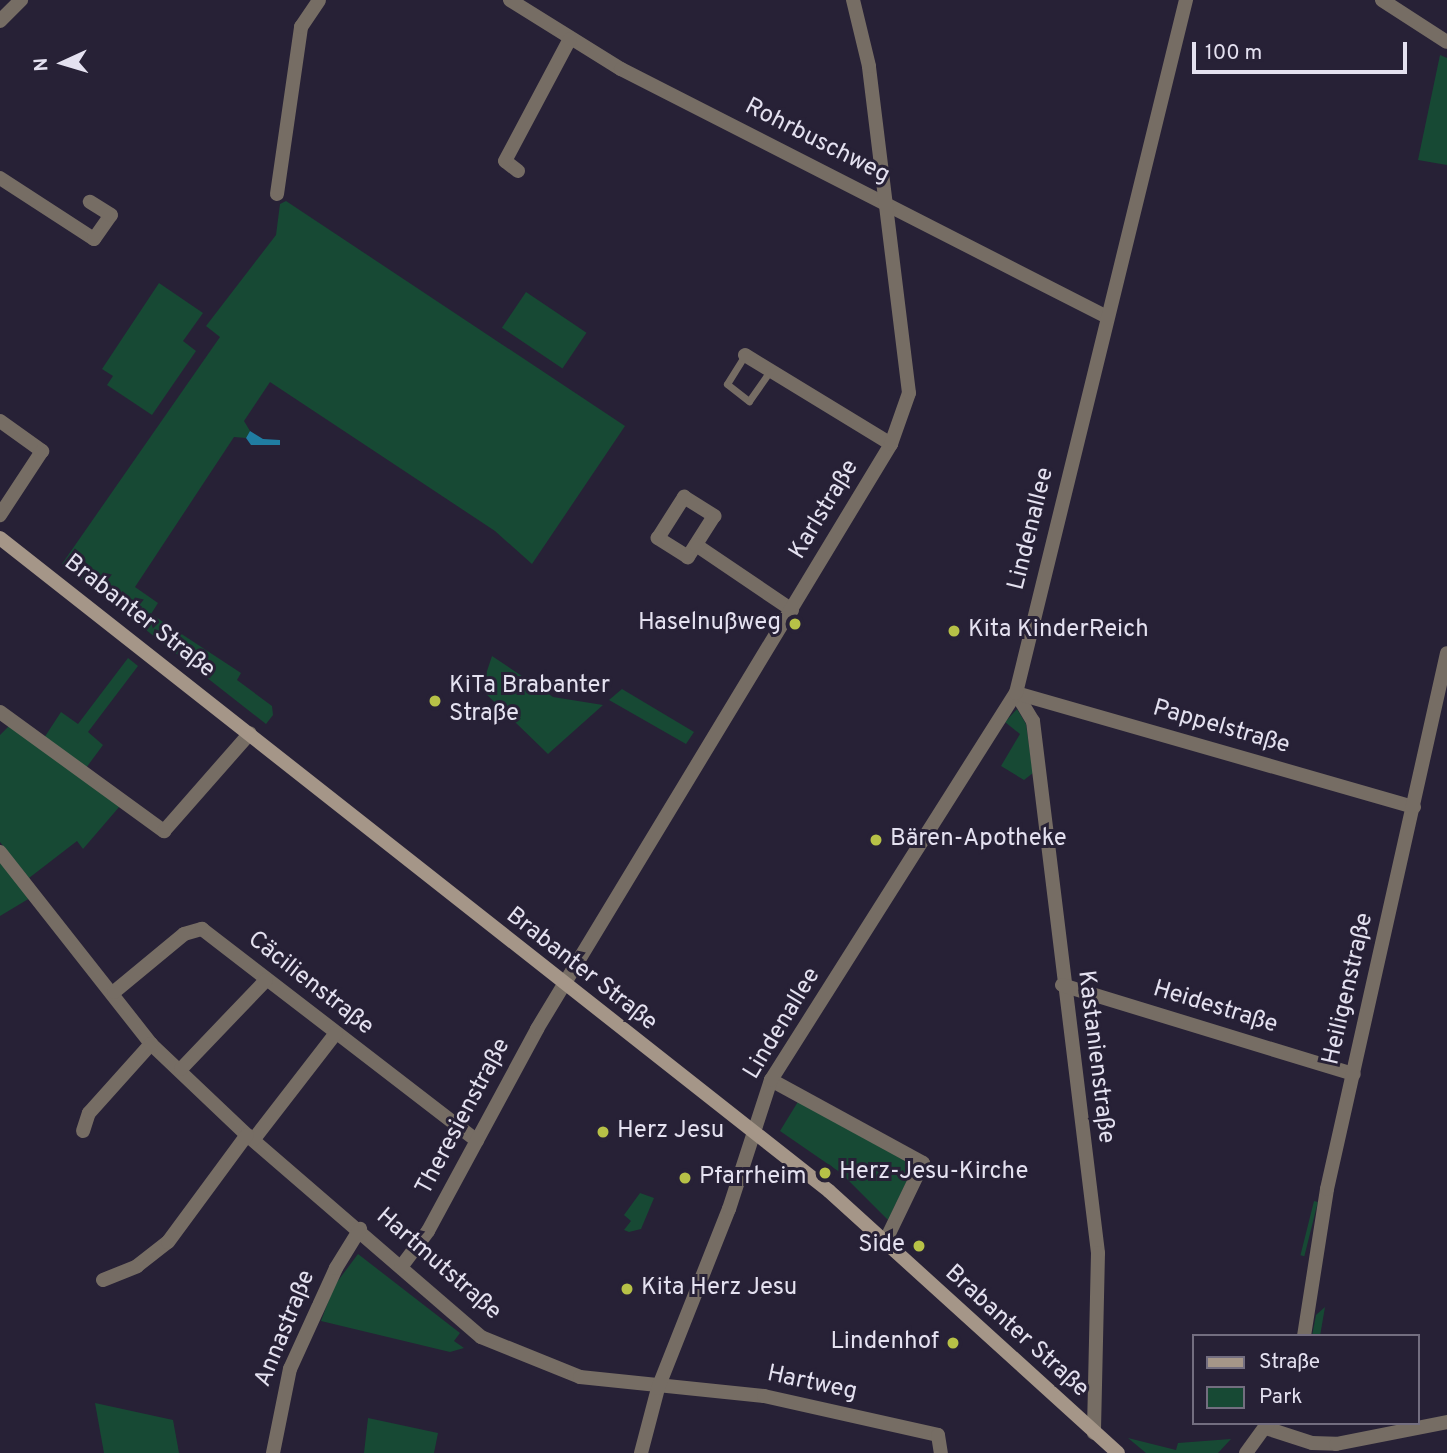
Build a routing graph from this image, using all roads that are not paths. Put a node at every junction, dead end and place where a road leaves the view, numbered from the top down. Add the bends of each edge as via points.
1 (21, 0) edge
2 (319, 0) edge
3 (510, 0) edge
4 (853, 0) edge
5 (1186, 0) edge
6 (1382, 0) edge
7 (0, 21) edge
8 (570, 38) junction
9 (1447, 42) edge
10 (519, 171) dead end
11 (0, 178) edge
12 (277, 194) dead end
13 (90, 202) dead end
14 (889, 204) junction
15 (1107, 317) junction
16 (745, 355) joint
17 (769, 372) junction
18 (0, 421) edge
19 (891, 444) junction
20 (0, 515) edge
21 (0, 538) edge
22 (696, 545) dead end
23 (792, 610) junction
24 (1447, 653) edge
25 (1016, 693) junction
26 (0, 712) edge
27 (250, 733) junction
28 (1413, 807) junction
29 (0, 852) edge
30 (266, 980) junction
31 (564, 985) junction
32 (1062, 985) junction
33 (114, 992) junction
34 (336, 1033) junction
35 (151, 1044) junction
36 (181, 1069) junction
37 (1354, 1074) junction
38 (771, 1080) junction
39 (83, 1130) dead end
40 (752, 1132) junction
41 (250, 1137) junction
42 (477, 1141) junction
43 (360, 1229) junction
44 (885, 1242) junction
45 (401, 1267) junction
46 (103, 1280) dead end
47 (1304, 1334) edge
48 (658, 1388) junction
49 (1447, 1422) edge
50 (1267, 1426) edge
51 (1094, 1433) junction
52 (274, 1453) edge
53 (641, 1453) edge
54 (941, 1453) edge
55 (1118, 1453) edge
56 (1246, 1453) edge

1 - 7 street
2 - 12 street via 301,27
3 - 8 street, Rohrbuschweg
4 - 14 street, Karlstraße via 866,45
5 - 15 street, Lindenallee
6 - 9 street
8 - 10 street via 505,161
8 - 14 street, Rohrbuschweg
11 - 13 street via 94,239 111,215
14 - 15 street, Rohrbuschweg
14 - 19 street, Karlstraße via 909,393
15 - 25 street, Lindenallee
16 - 17 street
16 - 17 lane via 727,384 749,401
17 - 19 street
18 - 20 street via 42,451
19 - 23 street, Karlstraße
21 - 27 main road, Brabanter Straße
22 - 23 street
23 - 31 street, Karlstraße
24 - 28 street, Heiligenstraße
25 - 28 street, Pappelstraße
25 - 32 street, Kastanienstraße via 1032,722
25 - 38 street, Lindenallee
26 - 27 street via 163,831
27 - 31 main road, Brabanter Straße
28 - 37 street, Heiligenstraße
29 - 33 street, Hartmutstraße
30 - 33 street, Cäcilienstraße via 202,929 184,934
30 - 34 street, Cäcilienstraße
30 - 36 street
31 - 40 main road, Brabanter Straße
31 - 42 street, Theresienstraße
32 - 37 street, Heidestraße
32 - 51 street, Kastanienstraße via 1098,1253
33 - 35 street, Hartmutstraße
34 - 41 street
34 - 42 street, Cäcilienstraße
35 - 36 street, Hartmutstraße
35 - 39 street via 89,1114
36 - 41 street, Hartmutstraße
37 - 47 street, Heiligenstraße via 1326,1189
38 - 40 street, Lindenallee
38 - 44 street via 923,1163
40 - 44 main road, Brabanter Straße via 829,1191
40 - 48 street, Lindenallee via 729,1209
41 - 43 street, Hartmutstraße
41 - 46 street via 168,1242 136,1266
42 - 45 street, Theresienstraße via 428,1231
43 - 45 street, Hartmutstraße
43 - 52 street, Annastraße via 336,1268 290,1369
44 - 51 main road, Brabanter Straße
45 - 48 street, Hartmutstraße via 481,1337 580,1377
48 - 53 street, Lindenallee
48 - 54 street, Hartweg via 764,1396 938,1435
49 - 50 street via 1336,1444 1311,1443
50 - 56 street
51 - 55 main road, Brabanter Straße

